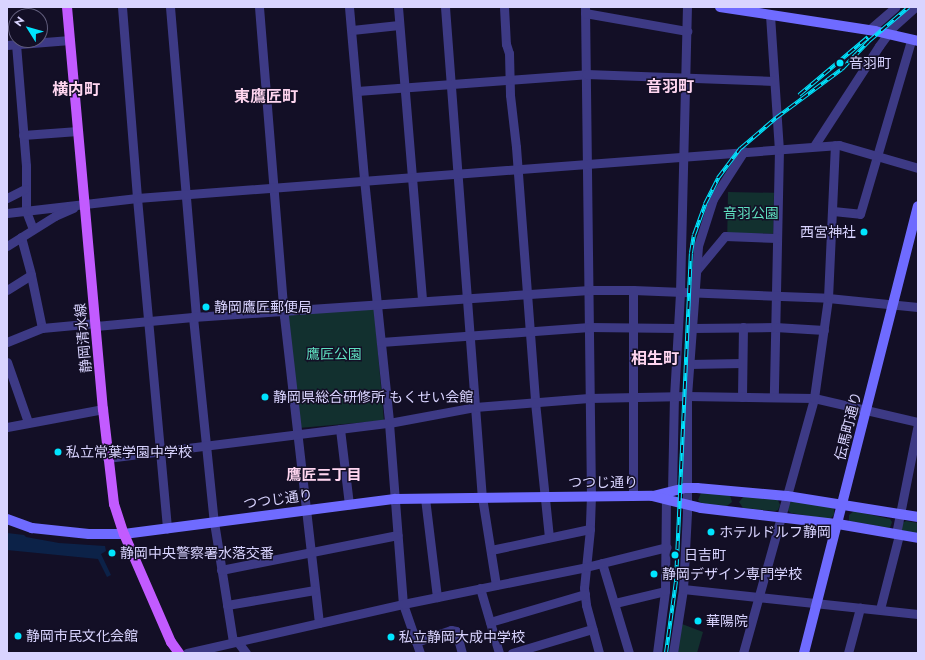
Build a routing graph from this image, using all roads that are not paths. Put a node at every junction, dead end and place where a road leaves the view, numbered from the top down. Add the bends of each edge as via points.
1 (66, 7) edge
2 (122, 7) edge
3 (170, 7) edge
4 (258, 7) edge
5 (350, 7) edge
6 (398, 7) edge
7 (445, 7) edge
8 (504, 7) edge
9 (687, 7) edge
10 (720, 7) edge
11 (895, 7) edge
12 (915, 7) edge
13 (585, 10) edge
14 (770, 15) junction
15 (399, 25) junction
16 (352, 30) junction
17 (869, 30) junction
18 (687, 31) junction
19 (888, 34) junction
20 (70, 40) junction
21 (914, 41) edge
22 (48, 42) edge
23 (12, 48) edge
24 (586, 74) junction
25 (685, 78) junction
26 (510, 79) junction
27 (774, 81) junction
28 (451, 84) junction
29 (404, 88) junction
30 (357, 91) junction
31 (78, 131) junction
32 (23, 135) junction
33 (836, 145) junction
34 (814, 146) junction
35 (779, 149) junction
36 (744, 151) junction
37 (683, 156) junction
38 (877, 156) junction
39 (587, 163) junction
40 (918, 168) edge
41 (517, 170) junction
42 (458, 174) junction
43 (412, 177) junction
44 (364, 179) junction
45 (274, 187) junction
46 (25, 189) junction
47 (185, 194) junction
48 (7, 198) edge
49 (137, 198) junction
50 (84, 204) junction
51 (918, 206) edge
52 (26, 211) junction
53 (833, 211) junction
54 (7, 213) edge
55 (34, 229) junction
56 (21, 237) junction
57 (777, 238) junction
58 (7, 246) edge
59 (695, 273) junction
60 (32, 275) junction
61 (7, 290) edge
62 (589, 290) junction
63 (633, 290) junction
64 (680, 292) junction
65 (694, 292) junction
66 (527, 293) junction
67 (776, 296) junction
68 (828, 298) junction
69 (468, 299) junction
70 (422, 301) junction
71 (378, 304) junction
72 (893, 304) junction
73 (918, 307) edge
74 (283, 311) junction
75 (195, 317) junction
76 (148, 322) junction
77 (96, 325) junction
78 (589, 327) junction
79 (633, 327) junction
80 (743, 327) junction
81 (775, 327) junction
82 (42, 328) junction
83 (677, 328) junction
84 (692, 328) junction
85 (824, 330) junction
86 (530, 332) junction
87 (471, 336) junction
88 (7, 342) edge
89 (381, 342) junction
90 (7, 362) edge
91 (742, 362) junction
92 (689, 364) junction
93 (687, 396) junction
94 (634, 397) junction
95 (674, 397) junction
96 (742, 397) junction
97 (774, 397) junction
98 (589, 398) junction
99 (814, 398) junction
100 (536, 402) junction
101 (475, 407) junction
102 (103, 409) junction
103 (866, 410) junction
104 (28, 422) junction
105 (389, 423) junction
106 (918, 423) edge
107 (7, 427) edge
108 (340, 429) junction
109 (296, 435) junction
110 (207, 446) junction
111 (160, 453) junction
112 (107, 458) junction
113 (686, 488) junction
114 (591, 495) junction
115 (669, 495) junction
116 (544, 496) junction
117 (633, 496) junction
118 (787, 496) junction
119 (482, 497) junction
120 (395, 498) junction
121 (425, 498) junction
122 (349, 504) junction
123 (687, 504) junction
124 (843, 504) junction
125 (304, 510) junction
126 (900, 514) junction
127 (782, 516) junction
128 (8, 518) edge
129 (918, 518) edge
130 (214, 522) junction
131 (838, 524) junction
132 (167, 529) junction
133 (590, 529) junction
134 (124, 534) junction
135 (897, 534) junction
136 (398, 536) junction
137 (549, 538) junction
138 (918, 538) edge
139 (667, 547) junction
140 (491, 550) junction
141 (310, 553) junction
142 (602, 563) junction
143 (586, 567) junction
144 (222, 570) junction
145 (496, 585) junction
146 (480, 588) junction
147 (683, 589) junction
148 (315, 590) junction
149 (665, 591) junction
150 (584, 594) junction
151 (759, 596) junction
152 (437, 597) junction
153 (615, 603) junction
154 (817, 603) junction
155 (403, 604) junction
156 (227, 605) junction
157 (860, 608) junction
158 (880, 609) junction
159 (918, 614) edge
160 (490, 622) junction
161 (319, 623) junction
162 (592, 629) junction
163 (235, 642) junction
164 (416, 642) junction
165 (179, 653) edge
166 (187, 653) edge
167 (246, 653) edge
168 (420, 653) edge
169 (462, 653) edge
170 (499, 653) edge
171 (512, 653) edge
172 (599, 653) edge
173 (629, 653) edge
174 (657, 653) edge
175 (673, 653) edge
176 (743, 653) edge
177 (804, 653) edge
178 (848, 653) edge

1 - 20 main road, 静岡清水線
2 - 49 street
3 - 47 street
4 - 45 street
5 - 16 street
6 - 15 street
7 - 28 street
8 - 26 street
9 - 18 street
10 - 14 main road
11 - 17 street
12 - 19 street
13 - 18 street
13 - 24 street
14 - 17 main road
14 - 27 street
15 - 16 street
15 - 29 street
16 - 30 street
17 - 19 main road
18 - 25 street
19 - 21 main road
19 - 34 street
20 - 22 street
20 - 31 main road, 静岡清水線
21 - 38 street
23 - 32 street
24 - 25 street
24 - 26 street
24 - 39 street
25 - 27 street
25 - 37 street
26 - 28 street
26 - 41 street
27 - 35 street
28 - 29 street
28 - 42 street
29 - 30 street
29 - 43 street
30 - 44 street
31 - 32 street
31 - 50 main road, 静岡清水線
32 - 46 street
33 - 34 street
33 - 38 street
33 - 53 street
34 - 35 street
35 - 36 street
35 - 57 street
36 - 37 street
36 - 59 street via 713,199 698,246
37 - 39 street
37 - 64 street
38 - 40 street
38 - 53 street via 860,214
39 - 41 street
39 - 62 street
41 - 42 street
41 - 66 street
42 - 43 street
42 - 69 street
43 - 44 street
43 - 70 street
44 - 45 street
44 - 71 street
45 - 47 street
45 - 74 street
46 - 48 street
46 - 52 street
47 - 49 street
47 - 75 street
49 - 50 street
49 - 76 street
50 - 52 street
50 - 55 street via 55,216
50 - 77 main road, 静岡清水線
51 - 72 main road, 伝馬町通り
52 - 54 street
52 - 55 street
53 - 68 street
55 - 56 street
56 - 58 street
56 - 60 street
57 - 59 street via 725,236
57 - 67 street
59 - 65 street
60 - 61 street
60 - 82 street
62 - 63 street
62 - 66 street
62 - 78 street
63 - 64 street
63 - 79 street
64 - 65 street
64 - 83 street
65 - 67 street
65 - 84 street
66 - 69 street
66 - 86 street
67 - 68 street
67 - 81 street
68 - 72 street
68 - 85 street
69 - 70 street
69 - 87 street
70 - 71 street
71 - 74 street
71 - 89 street
72 - 73 street
72 - 103 main road, 伝馬町通り
74 - 75 street
74 - 109 street
75 - 76 street
75 - 110 street
76 - 77 street
76 - 111 street
77 - 82 street
77 - 102 main road, 静岡清水線
78 - 79 street
78 - 86 street
78 - 98 street
79 - 83 street
79 - 94 street
80 - 81 street
80 - 84 street
80 - 91 street
81 - 85 street
81 - 97 street
82 - 88 street
83 - 95 street
84 - 92 street
85 - 99 street
86 - 87 street
86 - 100 street
87 - 89 street
87 - 101 street
89 - 105 street
90 - 104 street
91 - 92 street
91 - 96 street
92 - 93 street
93 - 95 street
93 - 96 street
93 - 113 street
94 - 95 street
94 - 98 street
94 - 117 street
95 - 115 street
96 - 97 street
97 - 99 street
98 - 100 street
98 - 114 street
99 - 103 street
99 - 118 street
100 - 101 street
100 - 116 street
101 - 105 street
101 - 119 street
102 - 104 street
102 - 112 main road, 静岡清水線
103 - 106 street
103 - 124 main road, 伝馬町通り
104 - 107 street
105 - 108 street
105 - 120 street
106 - 126 street
108 - 109 street
108 - 122 street
109 - 110 street
109 - 125 street
110 - 111 street
110 - 130 street
111 - 112 street
111 - 132 street
112 - 134 main road, 静岡清水線 via 114,504
113 - 115 main road, つつじ通り
113 - 118 main road, つつじ通り
113 - 123 street
114 - 116 main road, つつじ通り
114 - 117 main road, つつじ通り
114 - 133 street
115 - 117 main road, つつじ通り
115 - 123 main road, つつじ通り
115 - 139 street
116 - 119 main road, つつじ通り
116 - 137 street
118 - 124 main road, つつじ通り
118 - 127 street
119 - 121 main road, つつじ通り
119 - 140 street
120 - 121 main road, つつじ通り
120 - 122 main road, つつじ通り
120 - 136 street
121 - 152 street
122 - 125 main road, つつじ通り
123 - 127 main road, つつじ通り via 701,508
123 - 147 street
124 - 126 main road, つつじ通り
124 - 131 main road, 伝馬町通り
125 - 130 main road, つつじ通り
125 - 141 street
126 - 129 main road, つつじ通り
126 - 135 street
127 - 131 main road, つつじ通り
127 - 151 street
128 - 134 main road, つつじ通り via 32,528 89,534
130 - 132 main road, つつじ通り
130 - 144 street
131 - 135 main road, つつじ通り
131 - 154 main road, 伝馬町通り
132 - 134 main road, つつじ通り
133 - 137 street
133 - 143 street
134 - 165 main road, 静岡清水線
135 - 138 main road, つつじ通り
135 - 158 street
136 - 141 street
136 - 155 street
137 - 140 street
139 - 142 street
139 - 149 street
140 - 145 street
141 - 144 street
141 - 148 street
142 - 143 street
142 - 153 street
143 - 145 street
143 - 150 street
144 - 156 street
145 - 146 street
146 - 152 street
146 - 160 street
147 - 151 street
147 - 175 street
148 - 156 street
148 - 161 street
149 - 153 street
149 - 174 street
150 - 160 street
150 - 162 street
151 - 154 street
151 - 176 street
152 - 155 street
153 - 173 street
154 - 157 street
154 - 177 main road, 伝馬町通り
155 - 161 street
155 - 164 street
156 - 163 street
157 - 158 street
157 - 178 street
158 - 159 street
160 - 170 street
161 - 163 street
162 - 171 street
162 - 172 street
163 - 166 street
163 - 167 street
164 - 168 street
164 - 169 street via 451,630 456,631

